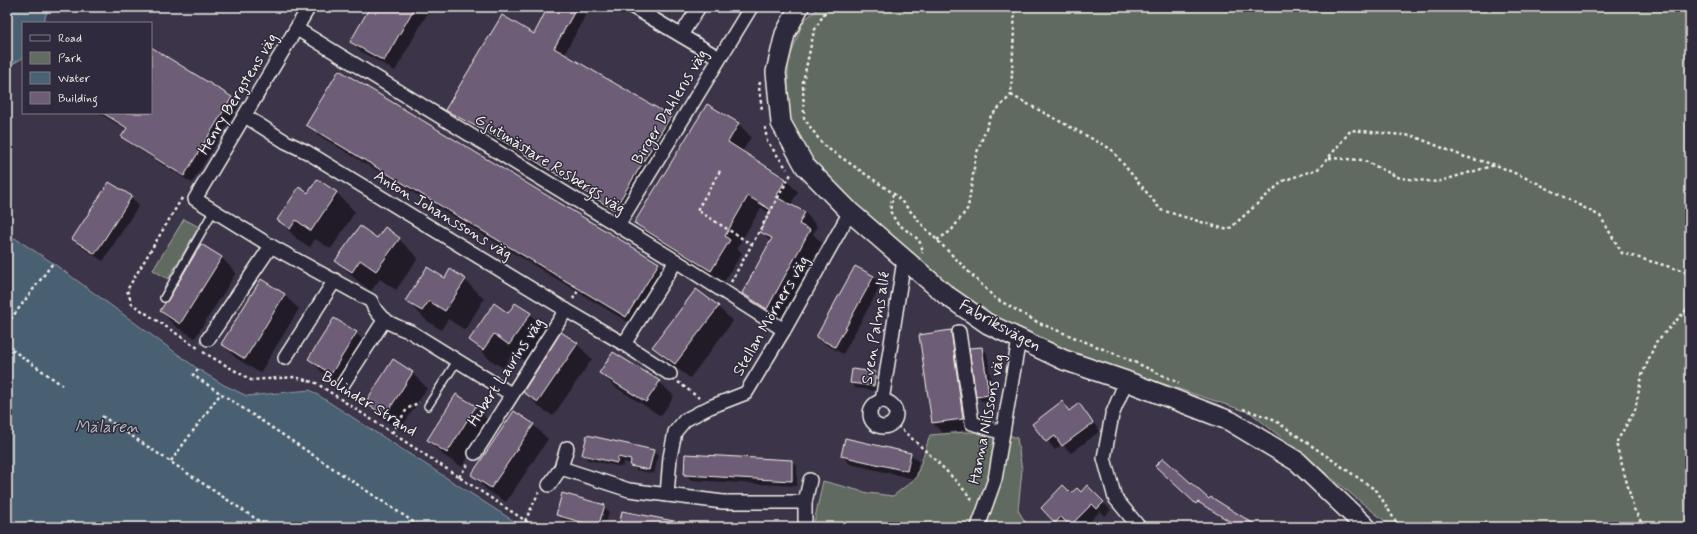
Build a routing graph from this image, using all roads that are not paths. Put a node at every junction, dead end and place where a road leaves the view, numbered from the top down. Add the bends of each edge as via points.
1 (309, 7) edge
2 (633, 7) edge
3 (698, 7) edge
4 (751, 7) edge
5 (799, 7) edge
6 (297, 29) junction
7 (681, 36) junction
8 (719, 58) junction
9 (244, 116) junction
10 (214, 210) junction
11 (850, 212) junction
12 (618, 225) junction
13 (270, 246) junction
14 (676, 261) junction
15 (909, 264) junction
16 (335, 280) junction
17 (164, 298) dead end
18 (566, 310) junction
19 (385, 319) junction
20 (784, 330) junction
21 (959, 332) dead end
22 (208, 339) dead end
23 (1019, 339) junction
24 (624, 344) junction
25 (285, 358) dead end
26 (457, 361) junction
27 (670, 374) dead end
28 (1126, 381) junction
29 (343, 384) dead end
30 (511, 394) junction
31 (882, 401) junction
32 (428, 406) road end
33 (1003, 433) junction
34 (567, 448) dead end
35 (475, 453) road end
36 (561, 468) junction
37 (810, 480) dead end
38 (549, 485) dead end
39 (667, 495) junction
40 (805, 502) junction
41 (804, 520) dead end
42 (978, 527) edge
43 (1140, 527) edge
44 (1366, 527) edge

1 - 6 street, Henry Bergstens väg
2 - 7 street
3 - 7 street
4 - 8 street, Birger Dahlerus väg
5 - 11 street, Fabriksvägen via 785,34 776,72 780,123 805,166
6 - 9 street, Henry Bergstens väg
6 - 12 street, Gjutmästare Rosbergs väg
7 - 8 street
8 - 12 street, Birger Dahlerus väg
9 - 10 street, Henry Bergstens väg via 195,199
9 - 18 street, Anton Johanssons väg
10 - 13 street
10 - 17 lane
11 - 15 street, Fabriksvägen
11 - 20 street, Stellan Mörners väg
12 - 14 street, Gjutmästare Rosbergs väg
13 - 16 street
13 - 22 street
14 - 20 street, Gjutmästare Rosbergs väg
14 - 24 street
15 - 23 street, Fabriksvägen via 946,295 988,324
15 - 31 street, Sven Palms allé
16 - 19 street via 371,301 375,312
16 - 25 street
18 - 24 street, Anton Johanssons väg
18 - 30 street, Hubert Laurins väg
19 - 26 street
19 - 29 street
20 - 39 street, Stellan Mörners väg via 746,393 685,420 675,432
21 - 33 street via 972,423
23 - 28 street, Fabriksvägen via 1064,360
23 - 33 street, Hanna Nilssons väg
24 - 27 street, Anton Johanssons väg
26 - 30 street
26 - 32 lane
28 - 43 street via 1112,415 1104,458 1115,498
28 - 44 street, Fabriksvägen via 1230,421 1298,462
30 - 35 street, Hubert Laurins väg
31 - 31 street, Sven Palms allé via 874,404 870,419 880,427 889,426 895,418 895,410 890,404
33 - 42 street, Hanna Nilssons väg via 995,479
34 - 36 street
36 - 38 street
36 - 39 street via 629,490
37 - 40 street
39 - 40 street via 723,502
40 - 41 street

